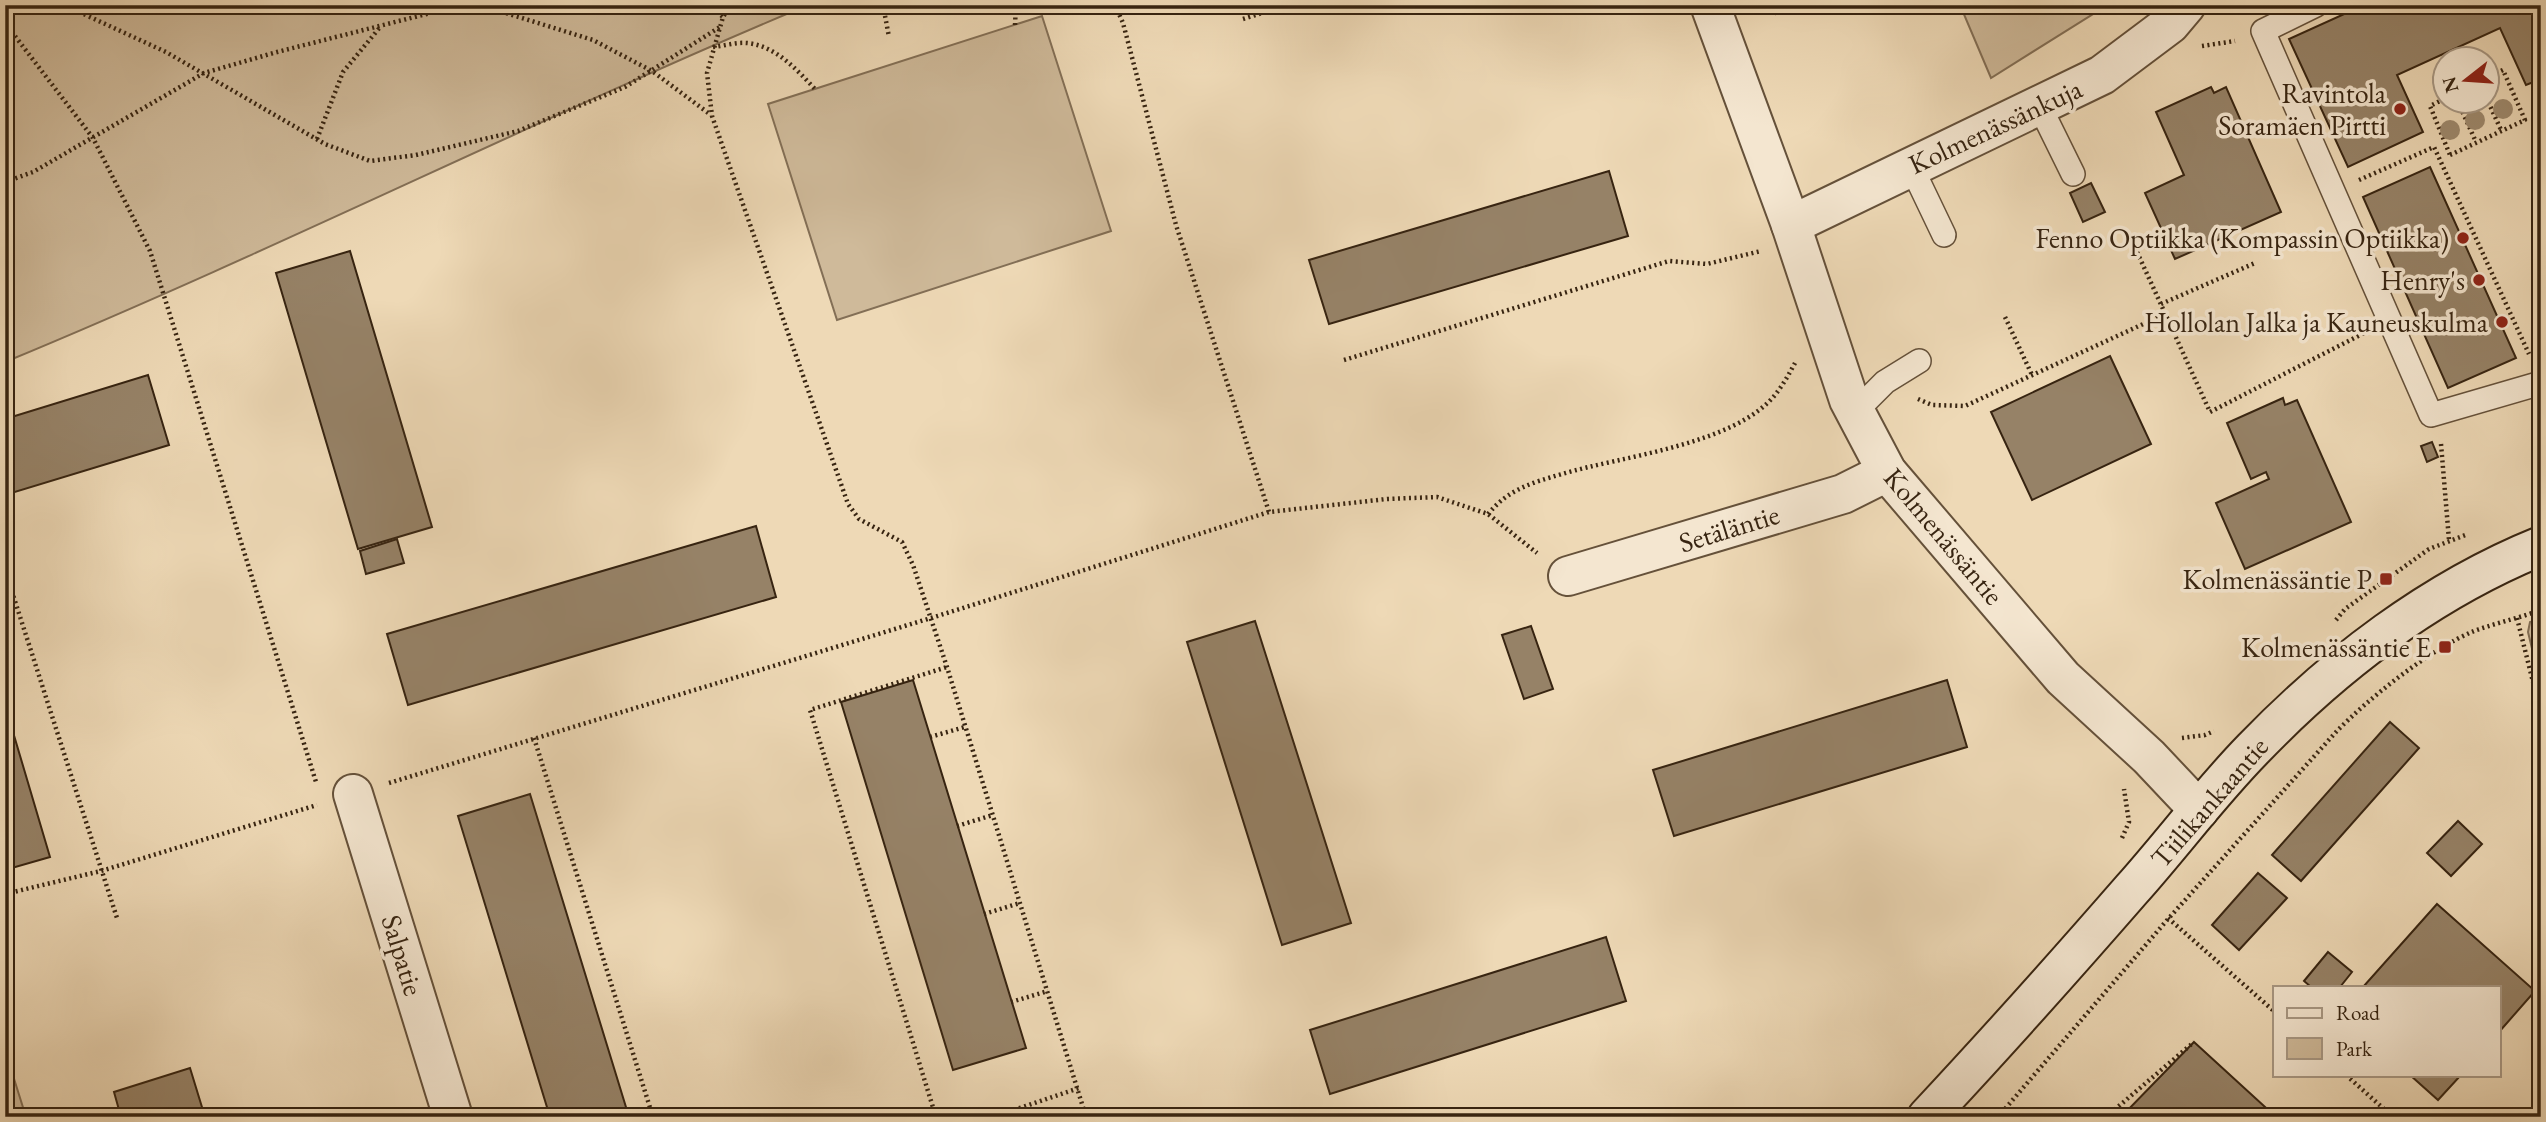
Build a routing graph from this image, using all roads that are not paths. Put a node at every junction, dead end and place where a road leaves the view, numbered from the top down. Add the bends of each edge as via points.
1 (1710, 5) edge
2 (2186, 5) edge
3 (2316, 5) edge
4 (2039, 105) junction
5 (1911, 166) junction
6 (2073, 174) dead end
7 (1944, 235) dead end
8 (1780, 237) junction
9 (1919, 361) dead end
10 (2541, 383) edge
11 (1855, 412) junction
12 (1887, 472) junction
13 (2541, 546) edge
14 (1568, 576) road end
15 (338, 798) road end
16 (2199, 810) junction
17 (453, 1117) edge
18 (1927, 1117) edge

1 - 8 street, Kolmenässäntie
2 - 4 street, Kolmenässänkuja via 2170,24 2102,75
3 - 10 lane via 2263,31 2431,415
4 - 5 street, Kolmenässänkuja
4 - 6 lane
5 - 7 lane
5 - 8 street, Kolmenässänkuja
8 - 11 street, Kolmenässäntie
9 - 11 lane via 1885,382
11 - 12 street, Kolmenässäntie
12 - 14 street, Setäläntie via 1843,494
12 - 16 street, Kolmenässäntie via 2063,678
13 - 16 street, Tiilikankaantie via 2460,587 2360,653 2278,724
15 - 17 street, Salpatie
16 - 18 street, Tiilikankaantie

